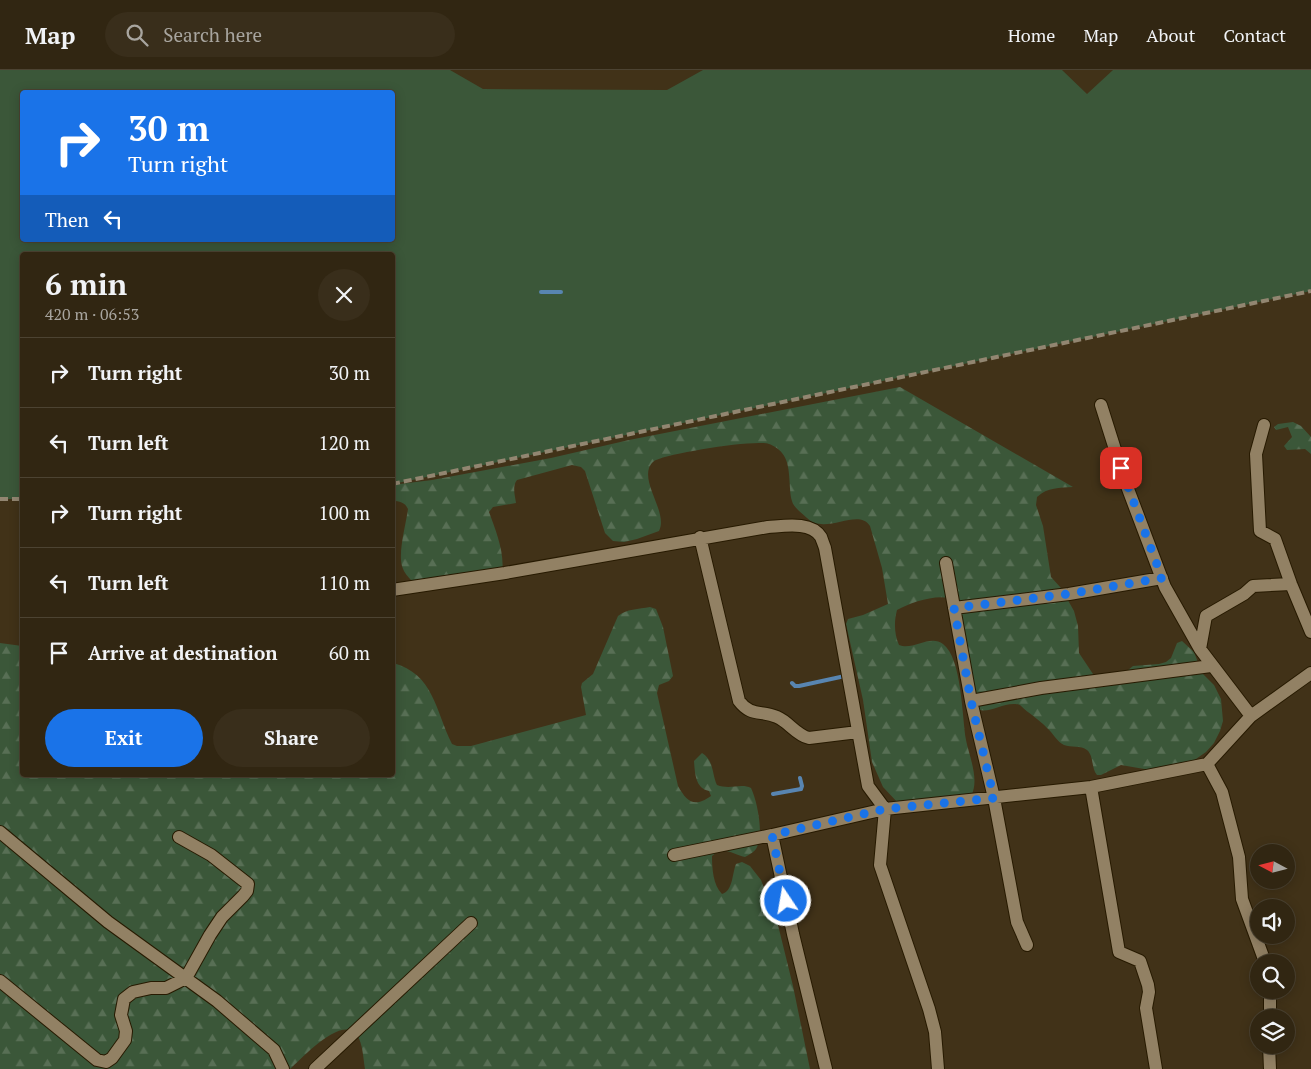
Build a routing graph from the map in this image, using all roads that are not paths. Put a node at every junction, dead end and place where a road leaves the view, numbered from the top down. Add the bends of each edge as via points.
1 (1101, 405) dead end
2 (1264, 426) dead end
3 (700, 538) junction
4 (946, 563) dead end
5 (1162, 578) junction
6 (1291, 584) junction
7 (395, 590) edge
8 (954, 608) junction
9 (1311, 632) edge
10 (1200, 649) junction
11 (1211, 666) junction
12 (1311, 673) edge
13 (971, 701) junction
14 (1251, 716) junction
15 (858, 732) junction
16 (1207, 764) junction
17 (1091, 786) junction
18 (994, 798) junction
19 (885, 809) junction
20 (0, 832) edge
21 (772, 835) junction
22 (179, 837) dead end
23 (674, 855) dead end
24 (471, 923) dead end
25 (1027, 945) dead end
26 (1262, 954) edge
27 (186, 978) junction
28 (0, 981) edge
29 (1270, 1054) edge
30 (320, 1068) edge
31 (283, 1069) edge
32 (826, 1069) edge
33 (938, 1069) edge
34 (1156, 1069) edge
35 (1270, 1069) edge

1 - 5 street via 1125,482
2 - 6 street via 1256,454 1260,531 1275,539
3 - 7 street
3 - 15 street via 739,701 744,708 780,718 803,737
3 - 15 street via 768,526 794,525 811,529 820,536 825,548
4 - 8 street
5 - 8 street
5 - 10 street
6 - 9 street
6 - 10 street via 1253,586 1206,616
8 - 13 street
10 - 11 street
11 - 13 street via 1041,688
11 - 14 street
12 - 14 street
13 - 18 street
14 - 16 street
15 - 19 street via 868,786
16 - 17 street
16 - 26 street via 1222,792 1239,857 1242,899
17 - 18 street
17 - 34 street via 1120,952 1140,961 1148,985 1146,1008
18 - 19 street
18 - 25 street via 1017,922
19 - 21 street
19 - 33 street via 880,865 929,1009 935,1032
20 - 27 street via 108,922
21 - 23 street
21 - 32 street
22 - 27 street via 211,855 248,884 247,891 210,935
24 - 30 street
27 - 28 street via 166,988 132,992 124,999 121,1015 125,1040 106,1062 97,1060
27 - 31 street via 274,1050
29 - 35 street

